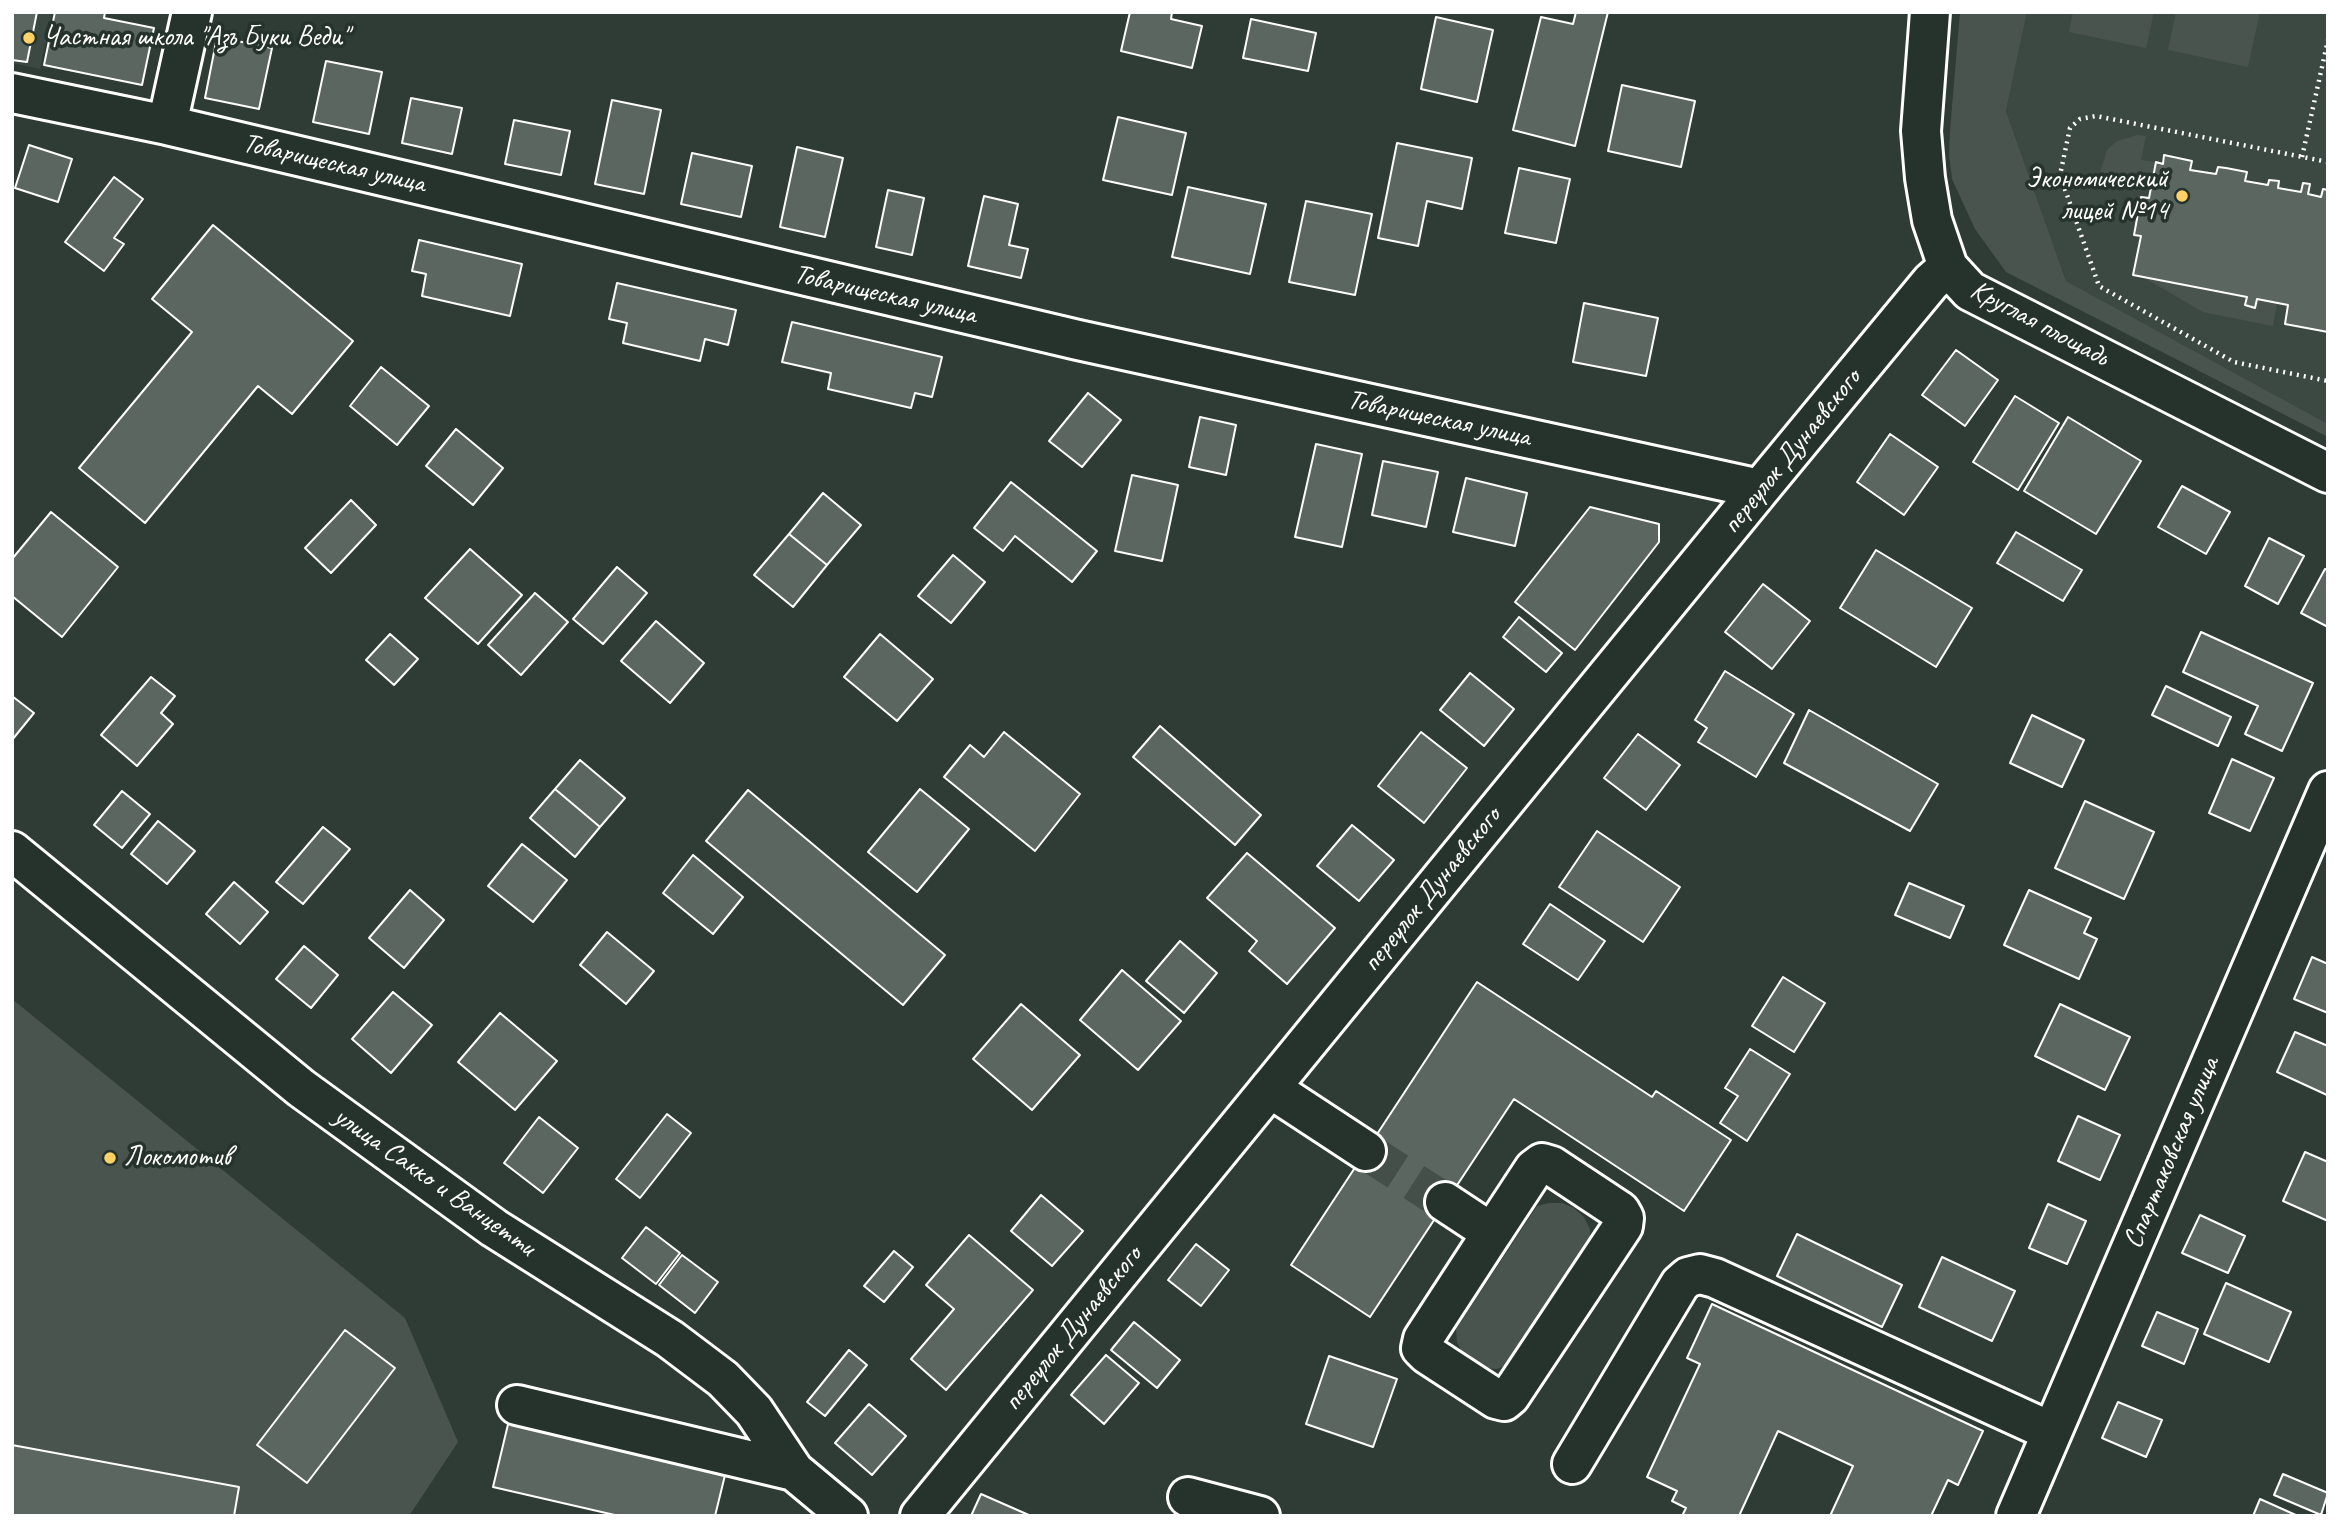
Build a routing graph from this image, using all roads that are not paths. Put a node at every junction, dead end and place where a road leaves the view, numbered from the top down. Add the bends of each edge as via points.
1 (192, 12) edge
2 (1930, 12) edge
3 (12, 93) edge
4 (167, 125) junction
5 (1948, 267) junction
6 (2328, 473) edge
7 (1760, 489) junction
8 (2328, 791) edge
9 (12, 851) edge
10 (1278, 1079) junction
11 (1373, 1141) tunnel mouth
12 (1446, 1202) tunnel mouth
13 (1492, 1233) junction
14 (516, 1405) dead end
15 (2052, 1432) junction
16 (1572, 1464) dead end
17 (794, 1471) junction
18 (1188, 1497) dead end
19 (848, 1516) edge
20 (920, 1516) edge
21 (1260, 1516) edge
22 (2016, 1516) edge

1 - 4 street
2 - 5 street, Круглая площадь via 1921,131 1924,178
3 - 4 street, Товарищеская улица
4 - 7 street, Товарищеская улица via 1078,340
5 - 6 street, Круглая площадь via 1970,291
5 - 7 street, переулок Дунаевского
7 - 10 street, переулок Дунаевского
8 - 15 street, Спартаковская улица
9 - 17 street, улица Сакко и Ванцетти via 301,1088 494,1228 670,1339 723,1379 754,1411
10 - 11 street
10 - 20 street, переулок Дунаевского
12 - 13 street
13 - 13 street via 1421,1348 1504,1401 1623,1226 1624,1218 1542,1163
14 - 17 street
15 - 16 street via 1700,1275 1680,1284
15 - 22 street, Спартаковская улица
17 - 19 street, улица Сакко и Ванцетти
18 - 21 street

